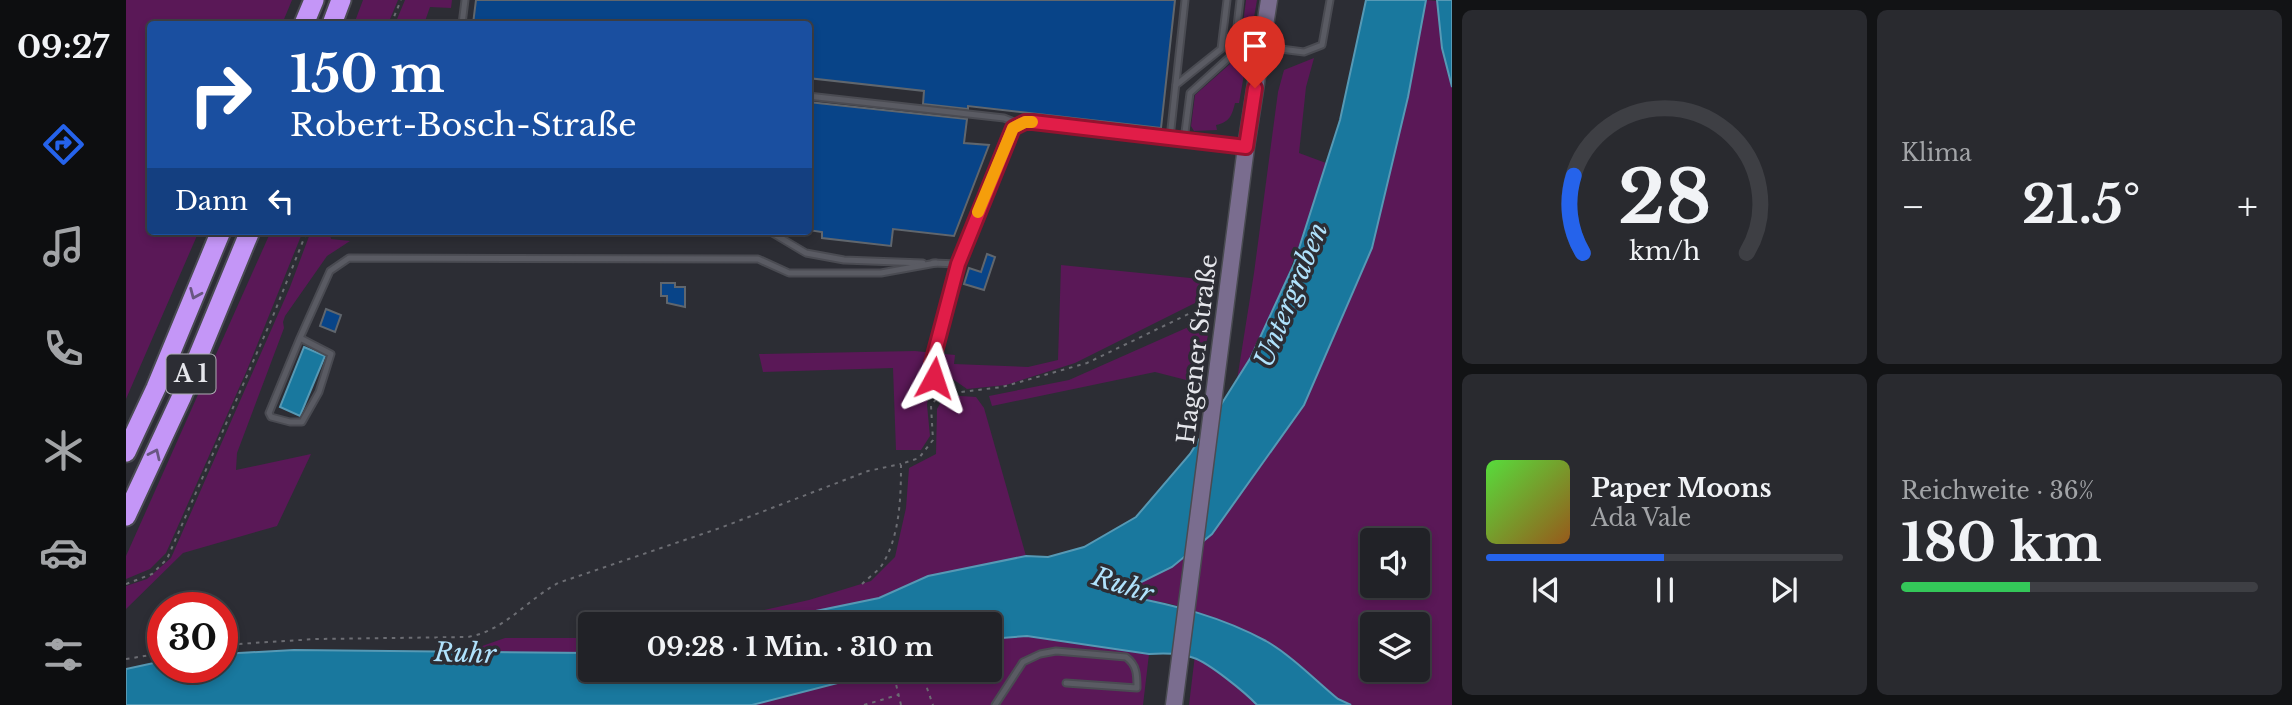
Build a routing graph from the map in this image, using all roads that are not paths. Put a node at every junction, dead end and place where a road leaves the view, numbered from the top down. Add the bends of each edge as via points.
1 (314, 0) edge
2 (341, 0) edge
3 (465, 0) edge
4 (1185, 0) edge
5 (1227, 0) edge
6 (1241, 0) edge
7 (1269, 0) edge
8 (1330, 0) edge
9 (305, 21) edge
10 (333, 21) edge
11 (462, 21) edge
12 (1262, 47) junction
13 (1176, 85) junction
14 (812, 96) edge
15 (1019, 124) junction
16 (1170, 138) junction
17 (1184, 140) junction
18 (1246, 147) junction
19 (219, 235) edge
20 (248, 235) edge
21 (776, 235) edge
22 (936, 263) junction
23 (958, 264) junction
24 (300, 338) junction
25 (942, 390) road end
26 (126, 452) edge
27 (126, 516) edge
28 (1066, 683) dead end
29 (995, 705) edge
30 (1174, 705) edge

1 - 9 highway
2 - 10 highway
3 - 11 lane
4 - 13 lane
5 - 13 lane via 1221,48
6 - 17 lane via 1234,53 1190,93
7 - 12 main road, Hagener Straße
8 - 12 lane via 1322,45 1304,52
12 - 18 main road, Hagener Straße
13 - 16 lane
14 - 15 lane via 1004,118
15 - 16 street
15 - 23 street via 1009,136
16 - 17 street
17 - 18 street
18 - 30 main road, Hagener Straße
19 -> 26 highway, A 1
27 -> 20 highway, A 1
21 - 22 lane via 806,253 844,260
22 - 23 lane
22 - 24 lane via 881,273 789,273 758,259 349,258 330,271
23 - 25 street via 932,363
24 - 24 lane via 269,412 271,417 290,422 302,422 319,392 331,354
28 - 29 lane via 1137,688 1137,673 1126,657 1055,651 1040,654 1023,662

